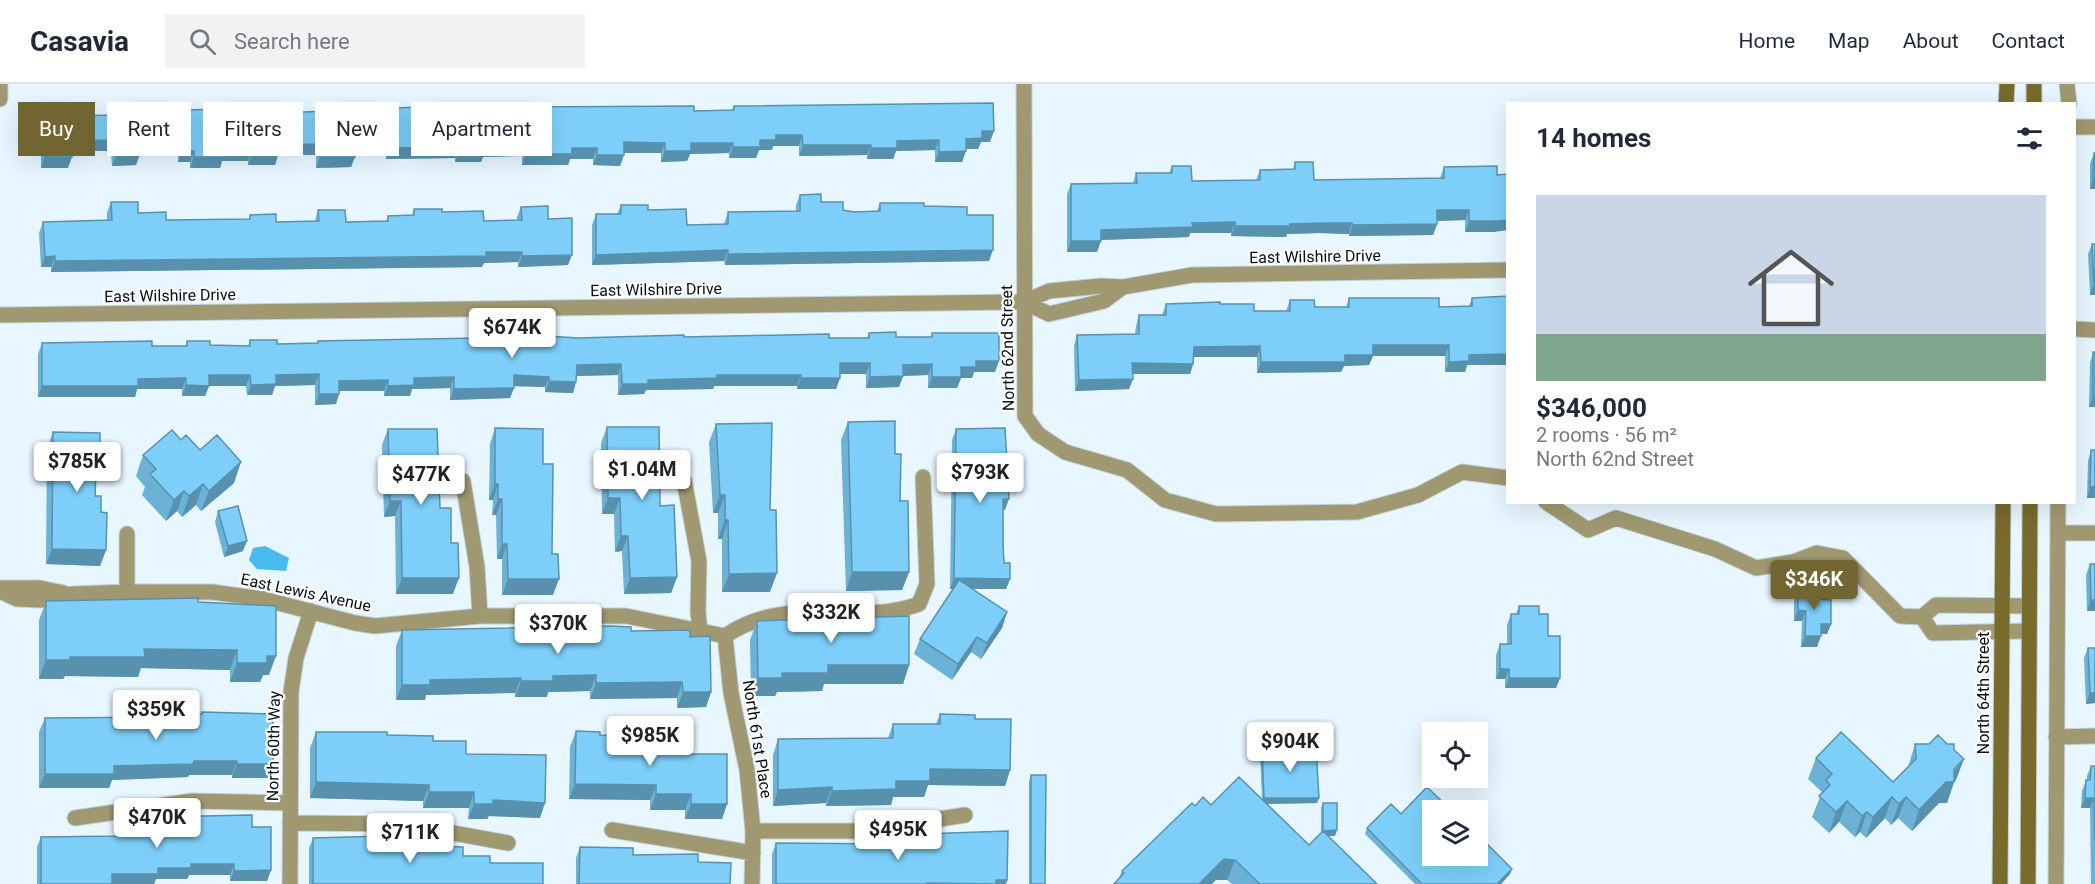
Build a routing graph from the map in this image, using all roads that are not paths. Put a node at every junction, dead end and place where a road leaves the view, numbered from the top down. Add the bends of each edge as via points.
1 (0, 84) edge
2 (1024, 84) edge
3 (2007, 84) edge
4 (2034, 84) edge
5 (2067, 84) edge
6 (0, 99) edge
7 (2006, 102) edge
8 (2034, 102) edge
9 (2069, 102) edge
10 (2076, 127) edge
11 (2095, 127) edge
12 (1506, 270) edge
13 (1123, 287) junction
14 (1024, 302) junction
15 (0, 315) edge
16 (2076, 329) edge
17 (2095, 330) edge
18 (923, 477) dead end
19 (1506, 478) edge
20 (684, 480) dead end
21 (463, 481) dead end
22 (1549, 504) edge
23 (2003, 504) edge
24 (2030, 504) edge
25 (2058, 504) edge
26 (2058, 533) junction
27 (2095, 533) edge
28 (127, 534) dead end
29 (0, 589) edge
30 (127, 592) junction
31 (2002, 606) junction
32 (2030, 606) junction
33 (311, 611) junction
34 (480, 616) junction
35 (1922, 617) junction
36 (700, 630) junction
37 (2029, 631) junction
38 (2001, 632) junction
39 (726, 636) junction
40 (2095, 736) edge
41 (2056, 737) junction
42 (290, 802) junction
43 (965, 815) dead end
44 (75, 818) dead end
45 (290, 823) junction
46 (612, 830) dead end
47 (753, 831) junction
48 (508, 843) dead end
49 (753, 853) junction
50 (290, 884) edge
51 (752, 884) edge
52 (2000, 884) edge
53 (2028, 884) edge
54 (2056, 884) edge

1 - 6 street
2 - 14 street, North 62nd Street
3 - 7 main road
4 - 8 main road
5 - 9 street
10 - 11 street
12 - 13 street, East Wilshire Drive via 1192,275
13 - 14 street, East Wilshire Drive via 1049,291
13 - 14 street, East Wilshire Drive via 1104,301 1050,314
14 - 15 street, East Wilshire Drive
14 - 19 street, North 62nd Street via 1024,416 1038,434 1065,452 1127,470 1165,500 1216,514 1357,512 1418,495 1462,472
16 - 17 street
18 - 39 street via 927,584 919,604 896,612 790,611 742,624
20 - 36 street via 699,561
21 - 34 street via 477,567
22 - 35 street via 1588,530 1616,518 1715,549 1756,568 1793,562 1817,553 1842,558 1900,616
23 - 31 main road, North 64th Street
24 - 32 main road
25 - 26 street
26 - 27 street
26 - 41 street
28 - 30 street
29 - 30 street, East Lewis Avenue via 17,599 40,600
30 - 33 street, East Lewis Avenue via 212,592
31 - 32 street
31 - 35 street via 1936,605
31 - 38 main road, North 64th Street
32 - 37 main road
33 - 34 street, East Lewis Avenue via 375,626
33 - 42 street, North 60th Way via 296,658 291,692
34 - 36 street, East Lewis Avenue via 626,616
35 - 38 street via 1933,633
36 - 39 street, East Lewis Avenue
37 - 38 street
37 - 53 main road
38 - 52 main road, North 64th Street
39 - 47 street, North 61st Place
40 - 41 street
41 - 54 street
42 - 44 street via 192,801
42 - 45 street, North 60th Way
43 - 47 street via 864,831
45 - 48 street via 405,824
45 - 50 street, North 60th Way
46 - 49 street
47 - 49 street, North 61st Place
49 - 51 street, North 61st Place

